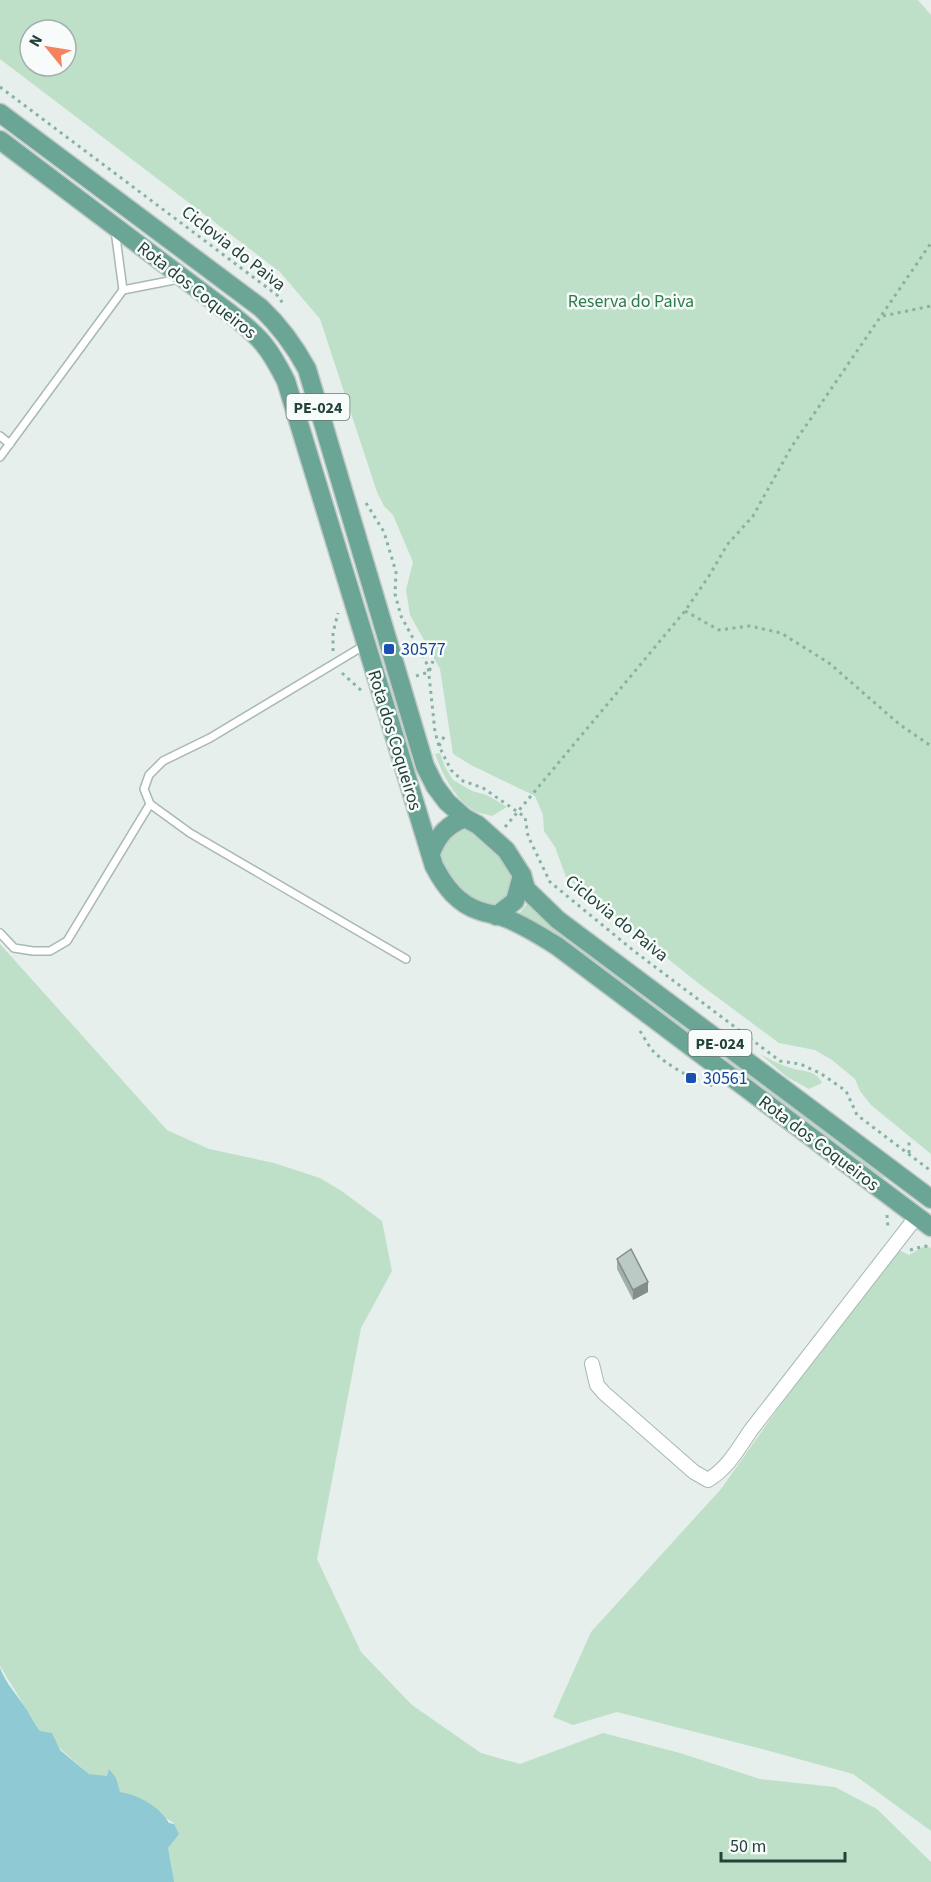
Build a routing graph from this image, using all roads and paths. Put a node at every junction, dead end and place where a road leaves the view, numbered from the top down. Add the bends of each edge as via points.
1 (0, 87) edge
2 (0, 113) edge
3 (0, 140) edge
4 (115, 227) junction
5 (931, 243) edge
6 (185, 279) junction
7 (123, 290) junction
8 (931, 306) edge
9 (290, 312) dead end
10 (881, 316) junction
11 (0, 436) edge
12 (10, 444) junction
13 (0, 457) edge
14 (363, 493) dead end
15 (339, 604) dead end
16 (685, 610) junction
17 (365, 645) junction
18 (433, 661) dead end
19 (335, 663) junction
20 (429, 672) junction
21 (400, 681) junction
22 (366, 697) dead end
23 (931, 746) edge
24 (150, 804) junction
25 (518, 811) junction
26 (465, 818) junction
27 (494, 840) junction
28 (431, 853) junction
29 (522, 875) junction
30 (496, 916) junction
31 (0, 933) edge
32 (406, 959) dead end
33 (637, 1026) dead end
34 (722, 1089) dead end
35 (931, 1172) edge
36 (931, 1199) edge
37 (881, 1208) dead end
38 (924, 1222) edge
39 (896, 1244) junction
40 (931, 1248) edge
41 (592, 1364) dead end

1 - 9 path, Ciclovia do Paiva via 277,296
2 - 21 main road, Rota dos Coqueiros / PE-024 via 261,308 294,345 307,369
3 - 4 main road, Rota dos Coqueiros / PE-024
4 - 6 main road, Rota dos Coqueiros / PE-024
4 - 7 lane
5 - 10 path
6 - 7 lane
6 - 17 main road, Rota dos Coqueiros / PE-024 via 254,332 272,352 286,381
7 - 12 lane
8 - 10 path
10 - 16 path via 792,446 753,516 727,545
11 - 12 lane
12 - 13 lane
14 - 20 path via 384,532 396,572 395,594 401,616
15 - 19 path via 332,644
16 - 23 path via 719,630 750,626 781,633 829,663 899,724
16 - 25 path
17 - 19 lane
17 - 28 main road, Rota dos Coqueiros / PE-024
18 - 20 path
19 - 22 path
19 - 24 lane via 210,738 163,761 149,775 144,789
20 - 21 path
20 - 25 path via 435,732 451,770 463,782 483,788
21 - 26 main road, Rota dos Coqueiros / PE-024 via 425,766 447,802
24 - 31 lane via 67,941 50,951 33,951 14,948
24 - 32 lane via 190,833
25 - 27 path
25 - 35 path, Ciclovia do Paiva via 525,817 528,836 550,882 780,1061 820,1073 846,1091 857,1115
26 - 27 main road, Rota dos Coqueiros / PE-024
26 - 28 main road via 446,828
27 - 29 main road, Rota dos Coqueiros / PE-024 via 506,850
28 - 30 main road, Rota dos Coqueiros / PE-024 via 444,885 458,900
29 - 30 main road via 515,901
29 - 36 main road, Rota dos Coqueiros / PE-024 via 526,889 558,920
30 - 38 main road, Rota dos Coqueiros / PE-024 via 530,929 557,946
33 - 34 path via 652,1050 664,1060 699,1082
37 - 39 path via 889,1224 886,1237
38 - 39 street
39 - 40 path via 906,1251
39 - 41 street via 730,1462 708,1480 604,1393 597,1384

